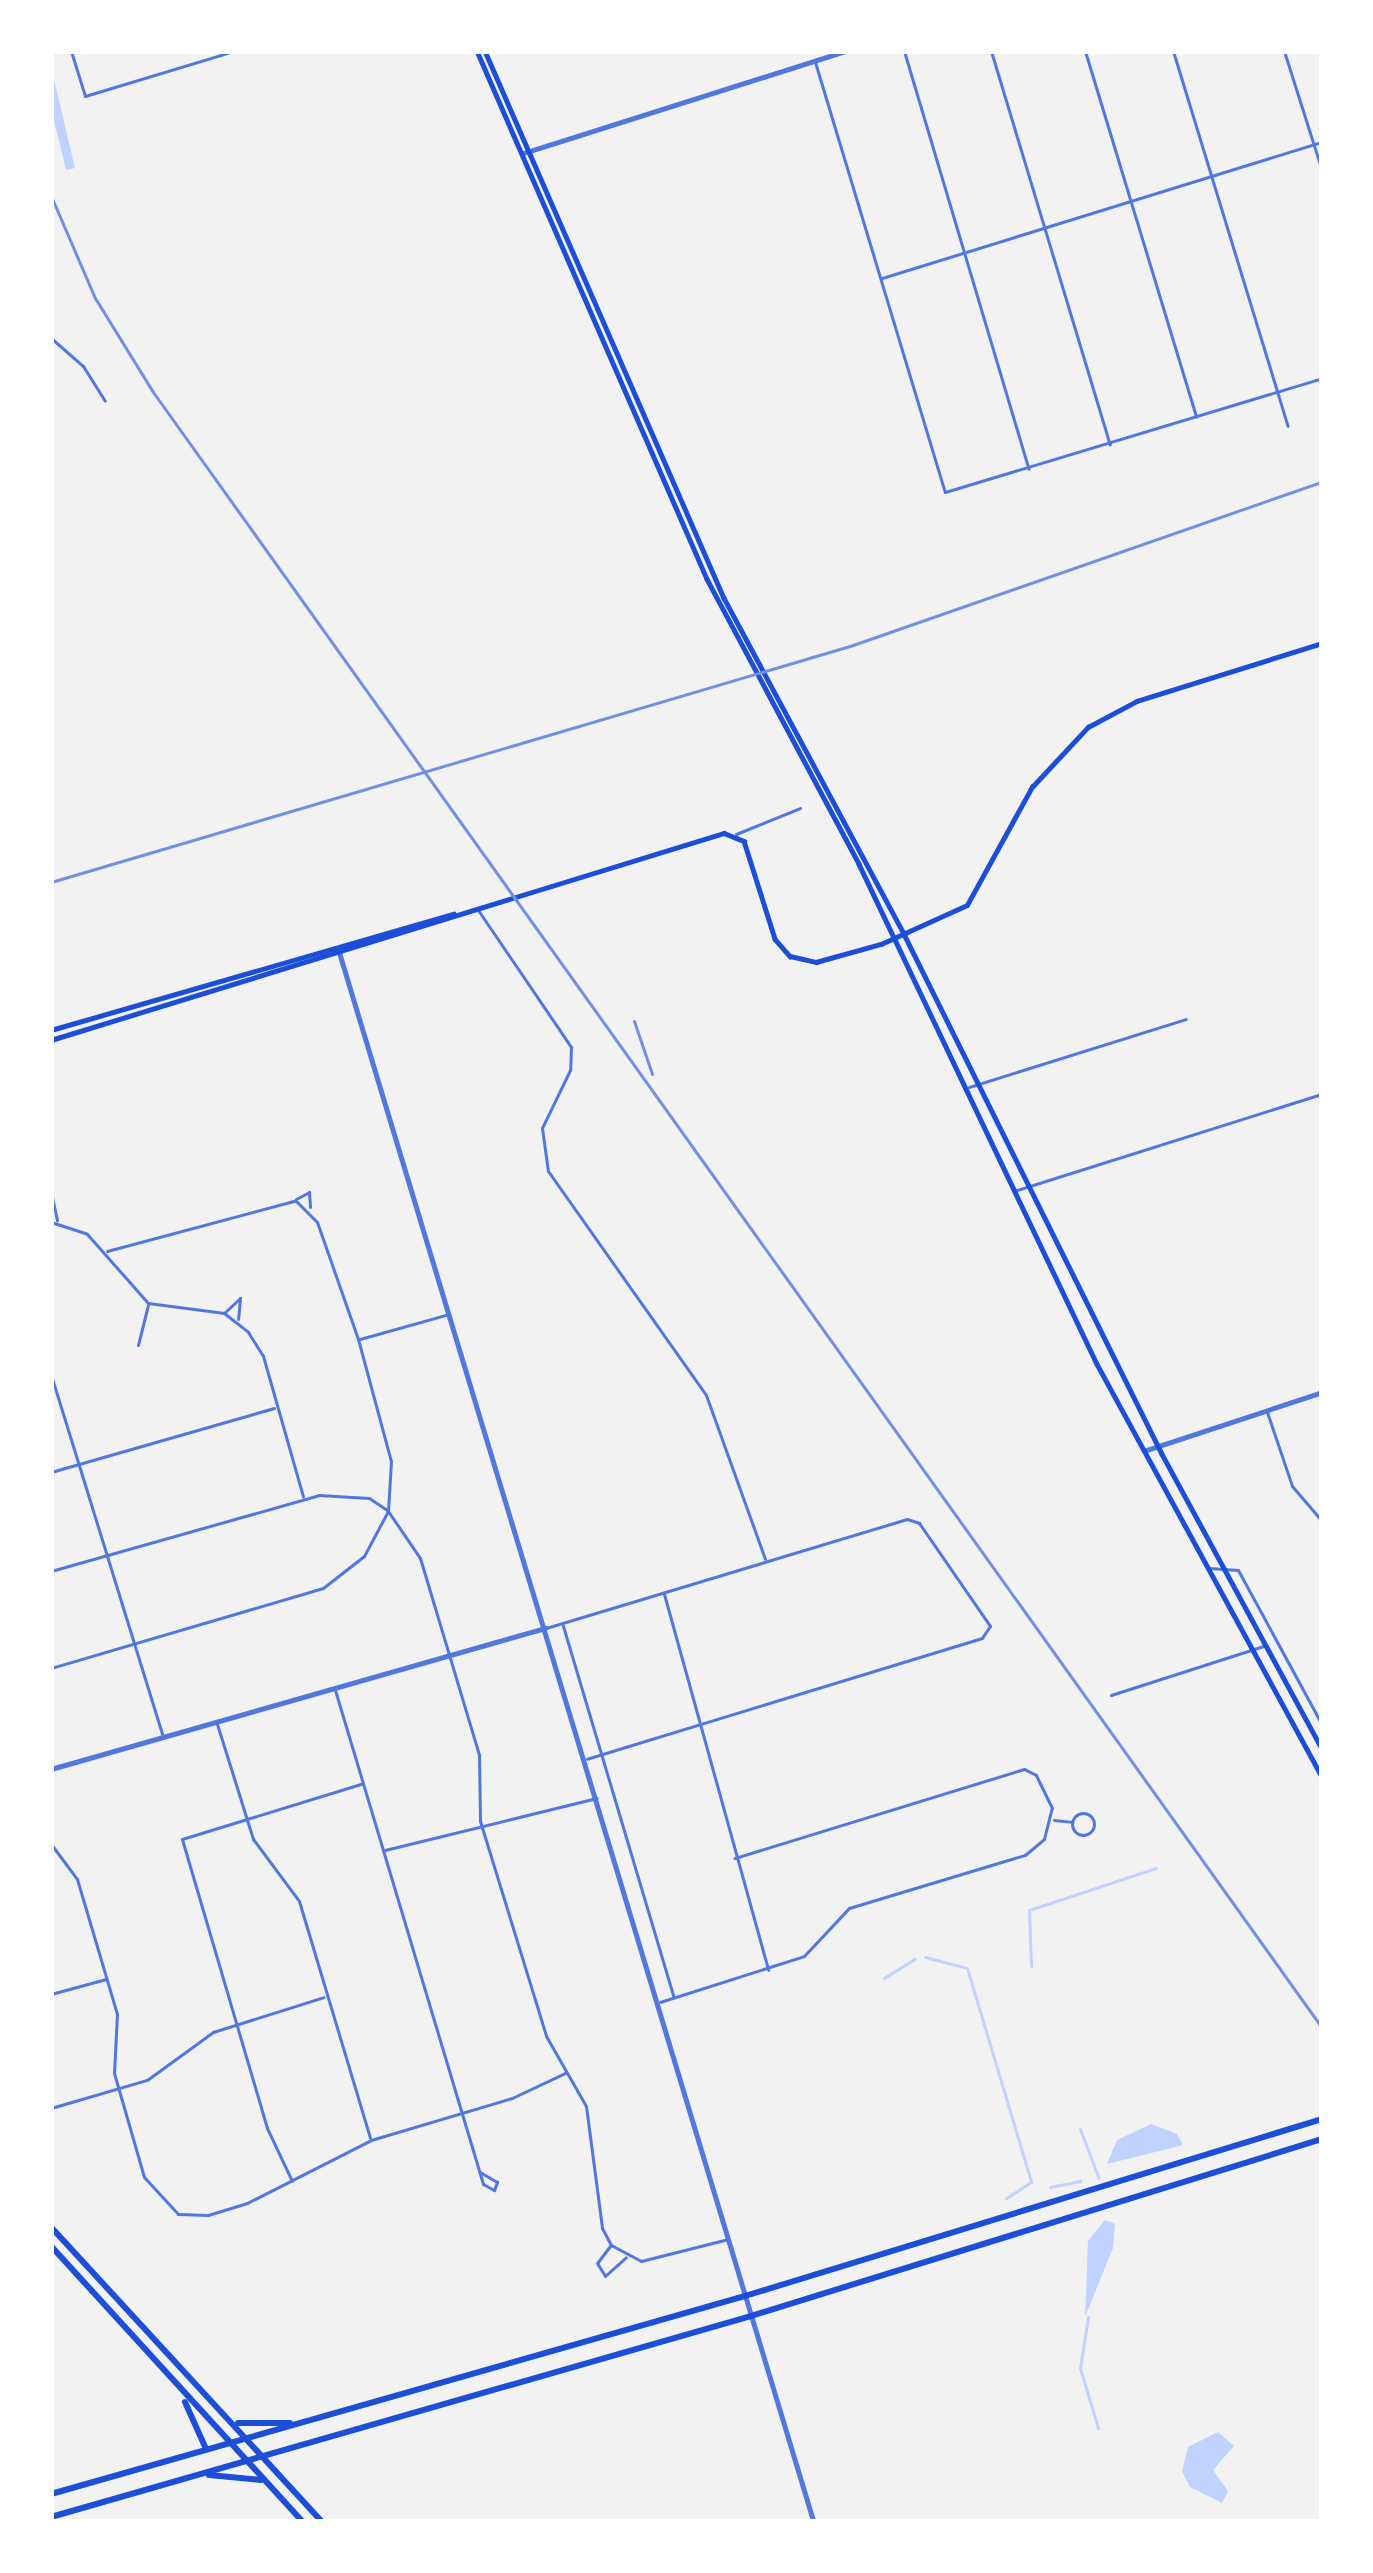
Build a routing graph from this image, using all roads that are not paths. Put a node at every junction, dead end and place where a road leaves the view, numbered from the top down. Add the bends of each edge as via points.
1 (71, 51) edge
2 (234, 51) edge
3 (481, 51) edge
4 (812, 51) edge
5 (846, 51) edge
6 (904, 51) edge
7 (992, 51) edge
8 (1085, 51) edge
9 (1173, 51) edge
10 (1284, 51) edge
11 (815, 61) junction
12 (1322, 142) edge
13 (1314, 144) junction
14 (533, 150) junction
15 (524, 153) junction
16 (1322, 171) edge
17 (1210, 176) junction
18 (1130, 202) junction
19 (1046, 227) junction
20 (965, 253) junction
21 (880, 278) junction
22 (51, 338) edge
23 (1322, 378) edge
24 (1276, 392) junction
25 (104, 401) dead end
26 (1197, 417) junction
27 (1288, 426) dead end
28 (1110, 444) junction
29 (1029, 469) junction
30 (745, 643) junction
31 (1322, 643) edge
32 (800, 808) dead end
33 (736, 834) junction
34 (477, 908) junction
35 (905, 936) junction
36 (894, 939) junction
37 (338, 946) junction
38 (340, 955) junction
39 (1186, 1019) dead end
40 (51, 1030) edge
41 (51, 1040) edge
42 (979, 1084) junction
43 (968, 1088) junction
44 (1322, 1094) edge
45 (1028, 1183) junction
46 (1016, 1191) junction
47 (51, 1192) edge
48 (296, 1201) junction
49 (309, 1210) junction
50 (54, 1222) edge
51 (105, 1251) junction
52 (148, 1303) junction
53 (224, 1313) junction
54 (450, 1313) junction
55 (237, 1321) junction
56 (358, 1340) junction
57 (139, 1345) dead end
58 (51, 1376) edge
59 (1322, 1392) edge
60 (278, 1407) junction
61 (1267, 1410) junction
62 (1157, 1445) junction
63 (1144, 1451) junction
64 (83, 1462) junction
65 (51, 1472) edge
66 (304, 1498) junction
67 (388, 1511) junction
68 (1322, 1521) edge
69 (109, 1554) junction
70 (765, 1561) junction
71 (1220, 1564) junction
72 (1207, 1568) junction
73 (51, 1571) edge
74 (663, 1592) junction
75 (562, 1623) junction
76 (545, 1628) junction
77 (136, 1644) junction
78 (1265, 1646) junction
79 (1251, 1650) junction
80 (448, 1656) junction
81 (51, 1668) edge
82 (335, 1689) junction
83 (1111, 1695) dead end
84 (217, 1722) junction
85 (702, 1724) junction
86 (1322, 1725) edge
87 (163, 1737) junction
88 (1322, 1749) edge
89 (600, 1755) junction
90 (585, 1760) junction
91 (51, 1769) edge
92 (1322, 1776) edge
93 (363, 1784) junction
94 (597, 1798) junction
95 (246, 1818) junction
96 (1052, 1820) junction
97 (480, 1821) junction
98 (1072, 1822) dead end
99 (51, 1844) edge
100 (384, 1850) junction
101 (734, 1858) junction
102 (639, 1886) junction
103 (624, 1890) junction
104 (768, 1970) junction
105 (106, 1978) junction
106 (51, 1994) edge
107 (327, 1996) junction
108 (674, 1998) junction
109 (658, 2002) junction
110 (236, 2024) junction
111 (568, 2072) junction
112 (118, 2089) junction
113 (51, 2108) edge
114 (463, 2113) junction
115 (1322, 2120) edge
116 (1322, 2139) edge
117 (371, 2140) junction
118 (480, 2172) dead end
119 (292, 2181) junction
120 (51, 2228) edge
121 (728, 2239) junction
122 (611, 2245) junction
123 (51, 2246) edge
124 (626, 2257) junction
125 (746, 2296) junction
126 (751, 2316) junction
127 (169, 2379) junction
128 (234, 2422) junction
129 (300, 2423) junction
130 (249, 2438) junction
131 (227, 2444) junction
132 (206, 2450) junction
133 (283, 2452) junction
134 (267, 2456) junction
135 (245, 2462) junction
136 (202, 2474) junction
137 (264, 2482) junction
138 (289, 2482) junction
139 (51, 2494) edge
140 (51, 2517) edge
141 (303, 2522) edge
142 (322, 2522) edge
143 (814, 2522) edge

1 - 2 street via 85,96
3 - 14 main road
3 - 15 main road
4 - 11 street
5 - 11 street
6 - 20 street
7 - 19 street
8 - 18 street
9 - 17 street
10 - 13 street
11 - 14 street
11 - 21 street
12 - 13 street
13 - 16 street
13 - 17 street
14 - 15 street
14 - 30 main road
15 - 30 main road
17 - 18 street
17 - 24 street
18 - 19 street
18 - 26 street
19 - 20 street
19 - 28 street
20 - 21 street
20 - 29 street
21 - 29 street via 945,492
22 - 25 street via 83,366
23 - 24 street
24 - 26 street
24 - 27 street
26 - 28 street
28 - 29 street
30 - 35 main road
30 - 36 main road
31 - 35 main road via 1137,701 1088,727 1032,787 978,893 954,916
32 - 33 street
33 - 34 main road
33 - 36 main road via 775,939 790,956 816,962
34 - 37 main road
34 - 38 main road
34 - 70 street via 571,1047 570,1070 542,1128 548,1171 706,1394
35 - 36 main road
35 - 42 main road
36 - 43 main road
37 - 38 street
37 - 40 main road
38 - 41 main road
38 - 54 street
39 - 42 street
42 - 43 street
42 - 45 main road
43 - 46 main road
44 - 45 street
45 - 46 street
45 - 62 main road
46 - 63 main road
47 - 50 street
48 - 49 street
48 - 49 street via 309,1192
48 - 51 street
49 - 56 street
50 - 51 street
51 - 52 street
52 - 53 street
52 - 57 street
53 - 55 street
53 - 55 street via 240,1298
54 - 56 street
54 - 76 street
55 - 60 street via 262,1355
56 - 67 street via 391,1461
58 - 64 street
59 - 61 street
60 - 64 street
60 - 66 street
61 - 62 street
61 - 68 street via 1292,1486
62 - 63 street
62 - 71 main road
63 - 72 main road
64 - 65 street
64 - 69 street
66 - 67 street via 347,1493
66 - 69 street
67 - 77 street via 364,1556 334,1583
67 - 80 street via 418,1551
69 - 73 street
69 - 77 street
70 - 74 street
70 - 85 street via 914,1520 990,1632
71 - 72 street
71 - 78 main road
71 - 86 street via 1238,1570
72 - 79 main road
74 - 75 street
74 - 85 street
75 - 76 street
75 - 89 street
76 - 80 street
76 - 90 street
77 - 81 street
77 - 87 street
78 - 79 street
78 - 88 main road
79 - 83 street
79 - 92 main road
80 - 82 street
80 - 97 street via 479,1755
82 - 84 street
82 - 93 street
84 - 87 street
84 - 95 street
85 - 89 street
85 - 101 street via 734,1824
87 - 91 street
89 - 90 street
89 - 102 street
90 - 94 street
93 - 95 street
93 - 100 street
94 - 97 street
94 - 103 street
95 - 107 street via 253,1839 291,1880
95 - 110 street via 182,1839
96 - 98 street
96 - 101 street via 1034,1773 1024,1769
96 - 104 street via 1032,1851 849,1908 810,1952
97 - 100 street
97 - 111 street via 546,2036
99 - 105 street via 77,1879
100 - 114 street
101 - 104 street
102 - 103 street
102 - 108 street
103 - 109 street
104 - 108 street
105 - 106 street
105 - 112 street via 117,2019
107 - 110 street
107 - 117 street
108 - 109 street
109 - 121 street
110 - 112 street
110 - 119 street
111 - 114 street
111 - 122 street via 586,2106 596,2202
112 - 113 street
112 - 119 street via 144,2176 167,2209 208,2215
114 - 117 street
114 - 118 street
115 - 125 main road
116 - 126 main road
117 - 119 street
120 - 128 main road
121 - 124 street via 659,2260
121 - 125 street
122 - 124 street
122 - 124 street via 597,2263 604,2276
123 - 127 main road
125 - 126 street
125 - 129 main road
126 - 133 main road
126 - 143 street
127 - 131 main road
127 - 132 main road via 203,2431
128 - 129 main road
128 - 130 main road
129 - 130 main road
130 - 131 main road
130 - 134 main road
131 - 132 main road
131 - 135 main road
132 - 139 main road
133 - 134 main road
133 - 138 main road
134 - 135 main road
134 - 138 main road
135 - 136 main road
135 - 137 main road
136 - 137 main road
136 - 140 main road
137 - 141 main road
138 - 142 main road

